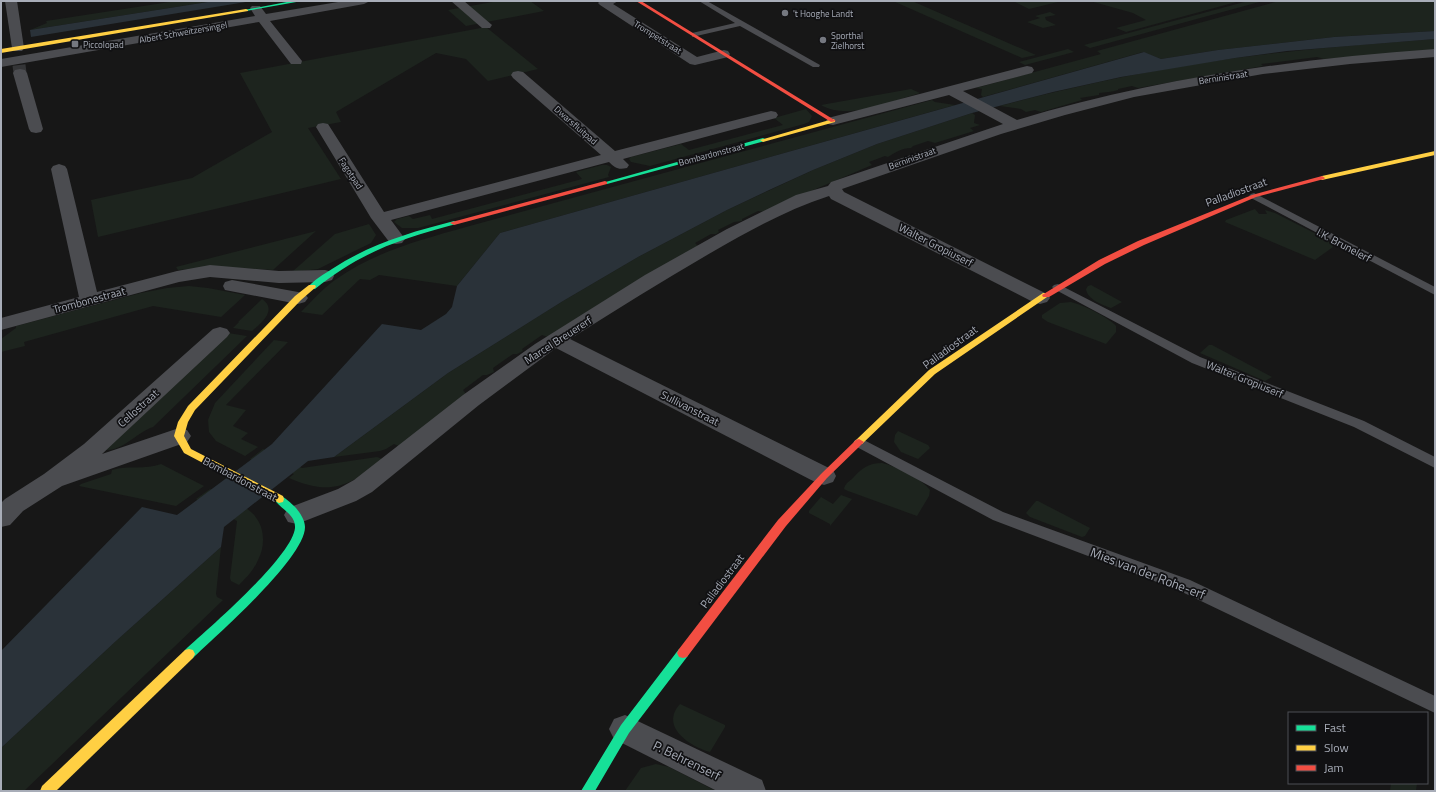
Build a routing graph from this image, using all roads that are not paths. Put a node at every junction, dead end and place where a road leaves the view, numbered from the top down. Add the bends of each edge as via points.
1 (11, 1) edge
2 (300, 1) edge
3 (364, 1) edge
4 (457, 1) edge
5 (612, 1) edge
6 (638, 1) edge
7 (702, 1) edge
8 (259, 13) junction
9 (741, 24) junction
10 (486, 25) dead end
11 (695, 35) junction
12 (1, 51) edge
13 (1435, 53) edge
14 (724, 54) junction
15 (1421, 54) junction
16 (19, 61) junction
17 (296, 61) dead end
18 (1435, 62) edge
19 (1, 63) edge
20 (816, 65) dead end
21 (1027, 70) dead end
22 (518, 75) dead end
23 (951, 90) junction
24 (771, 115) dead end
25 (833, 121) junction
26 (1014, 124) junction
27 (323, 127) dead end
28 (36, 128) dead end
29 (1435, 153) edge
30 (613, 158) junction
31 (59, 169) dead end
32 (633, 176) junction
33 (834, 189) junction
34 (1254, 196) junction
35 (380, 218) junction
36 (396, 239) junction
37 (325, 276) junction
38 (177, 277) junction
39 (1058, 287) junction
40 (1435, 292) edge
41 (298, 298) junction
42 (1040, 298) junction
43 (89, 300) junction
44 (1, 324) edge
45 (220, 333) dead end
46 (556, 340) junction
47 (179, 436) junction
48 (860, 443) junction
49 (1435, 463) edge
50 (824, 476) junction
51 (53, 480) junction
52 (297, 515) junction
53 (1, 518) edge
54 (1435, 705) edge
55 (625, 729) junction
56 (53, 790) edge
57 (588, 791) edge
58 (750, 791) edge

1 - 16 street
2 - 8 street, Albert Schweitzersingel
3 - 8 street, Albert Schweitzersingel
4 - 10 street
5 - 14 street, Trompetstraat via 604,3 695,61
6 - 11 street, Trompetstraat
7 - 9 lane
8 - 16 street, Albert Schweitzersingel
8 - 17 street
9 - 11 lane
9 - 20 lane
11 - 14 street, Trompetstraat
12 - 16 street, Albert Schweitzersingel
13 - 15 street, Berninistraat
14 - 25 street, Trompetstraat
15 - 18 street
15 - 26 street, Berninistraat via 1285,67 1212,78 1094,102
16 - 19 street, Albert Schweitzersingel
16 - 28 street
21 - 23 street, Bombardonstraat
22 - 30 street, Dwarsfluitpad
23 - 25 street, Bombardonstraat
23 - 26 street
24 - 30 street, Bombardonstraat
25 - 32 street, Bombardonstraat
26 - 33 street, Berninistraat via 836,185
27 - 35 street, Fagotpad
29 - 34 street, Palladiostraat
30 - 32 street, Dwarsfluitpad
30 - 35 street, Bombardonstraat
31 - 43 street
32 - 36 street, Bombardonstraat
33 - 42 street, Walter Gropiuserf via 837,195
33 - 46 street, Marcel Breuererf via 802,199 733,233 652,279
34 - 39 street, Palladiostraat via 1141,243
34 - 40 lane, I.K. Brunelerf
35 - 36 street
36 - 37 street, Bombardonstraat via 357,257
37 - 38 street, Trombonestraat via 278,276 210,271
37 - 41 street, Bombardonstraat
38 - 41 street, Trombonestraat
38 - 43 street, Trombonestraat
39 - 42 street, Palladiostraat
39 - 49 lane, Walter Gropiuserf via 1196,360 1358,424
41 - 47 street, Bombardonstraat via 191,408
42 - 48 street, Palladiostraat via 932,372
43 - 44 street, Trombonestraat
45 - 51 street, Cellostraat via 92,450
46 - 50 street, Sullivanstraat
46 - 52 street, Marcel Breuererf via 471,400 362,486 347,495
47 - 51 street, Cellostraat
47 - 52 street, Bombardonstraat via 187,451 271,494
48 - 50 street, Palladiostraat
48 - 54 lane, Mies van der Rohe-erf via 998,516 1184,585
50 - 55 street, Palladiostraat via 782,523
51 - 53 street, Cellostraat via 14,505
52 - 56 street via 300,527 297,540 275,570
55 - 57 street, Palladiostraat
55 - 58 street, P. Behrenserf

